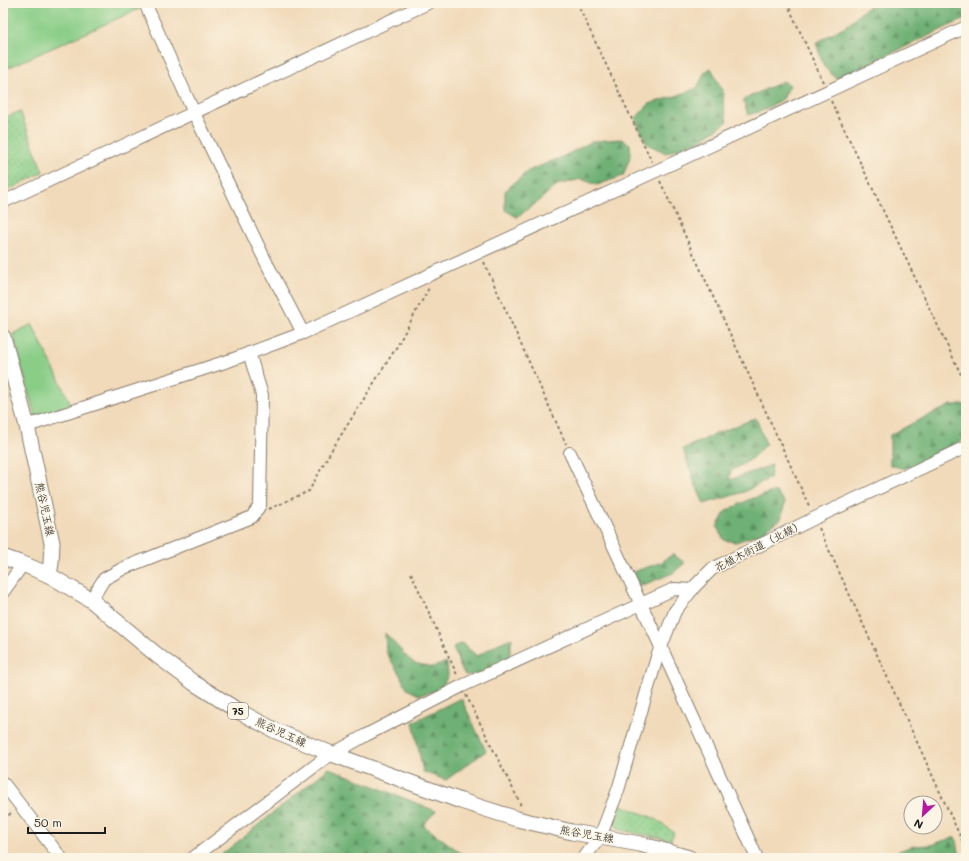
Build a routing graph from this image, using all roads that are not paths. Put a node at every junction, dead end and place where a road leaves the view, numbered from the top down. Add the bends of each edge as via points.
1 (145, 3) edge
2 (428, 3) edge
3 (966, 27) edge
4 (194, 113) junction
5 (3, 202) edge
6 (303, 333) junction
7 (3, 337) edge
8 (249, 353) junction
9 (27, 426) junction
10 (966, 447) edge
11 (570, 453) road end
12 (3, 557) edge
13 (23, 564) junction
14 (49, 575) junction
15 (692, 590) junction
16 (3, 592) edge
17 (91, 600) junction
18 (641, 604) junction
19 (661, 647) junction
20 (332, 754) junction
21 (3, 783) edge
22 (600, 837) junction
23 (61, 858) edge
24 (193, 858) edge
25 (584, 858) edge
26 (689, 858) edge
27 (757, 858) edge

1 - 4 street
2 - 4 street
3 - 6 street
4 - 5 street
4 - 6 street
6 - 8 street
7 - 9 main road, 熊谷児玉線
8 - 9 street
8 - 17 street via 262,395 260,505 252,517 124,568 104,579
9 - 14 main road, 熊谷児玉線 via 52,543
10 - 15 street, 花植木街道（北線） via 712,569
11 - 18 street
12 - 13 main road
13 - 14 main road
13 - 16 street
14 - 17 main road, 熊谷児玉線 / 75
15 - 18 street via 674,589
15 - 19 street, 花植木街道（北線） via 675,611
17 - 20 main road, 熊谷児玉線 / 75 via 178,672 212,695 276,731
18 - 19 street
18 - 20 street via 462,686
19 - 22 street, 花植木街道（北線） via 618,790
19 - 27 street
20 - 22 main road, 熊谷児玉線 / 75 via 517,819
20 - 24 street
21 - 23 street
22 - 25 street, 花植木街道（北線）
22 - 26 main road, 熊谷児玉線 / 75 via 640,844

